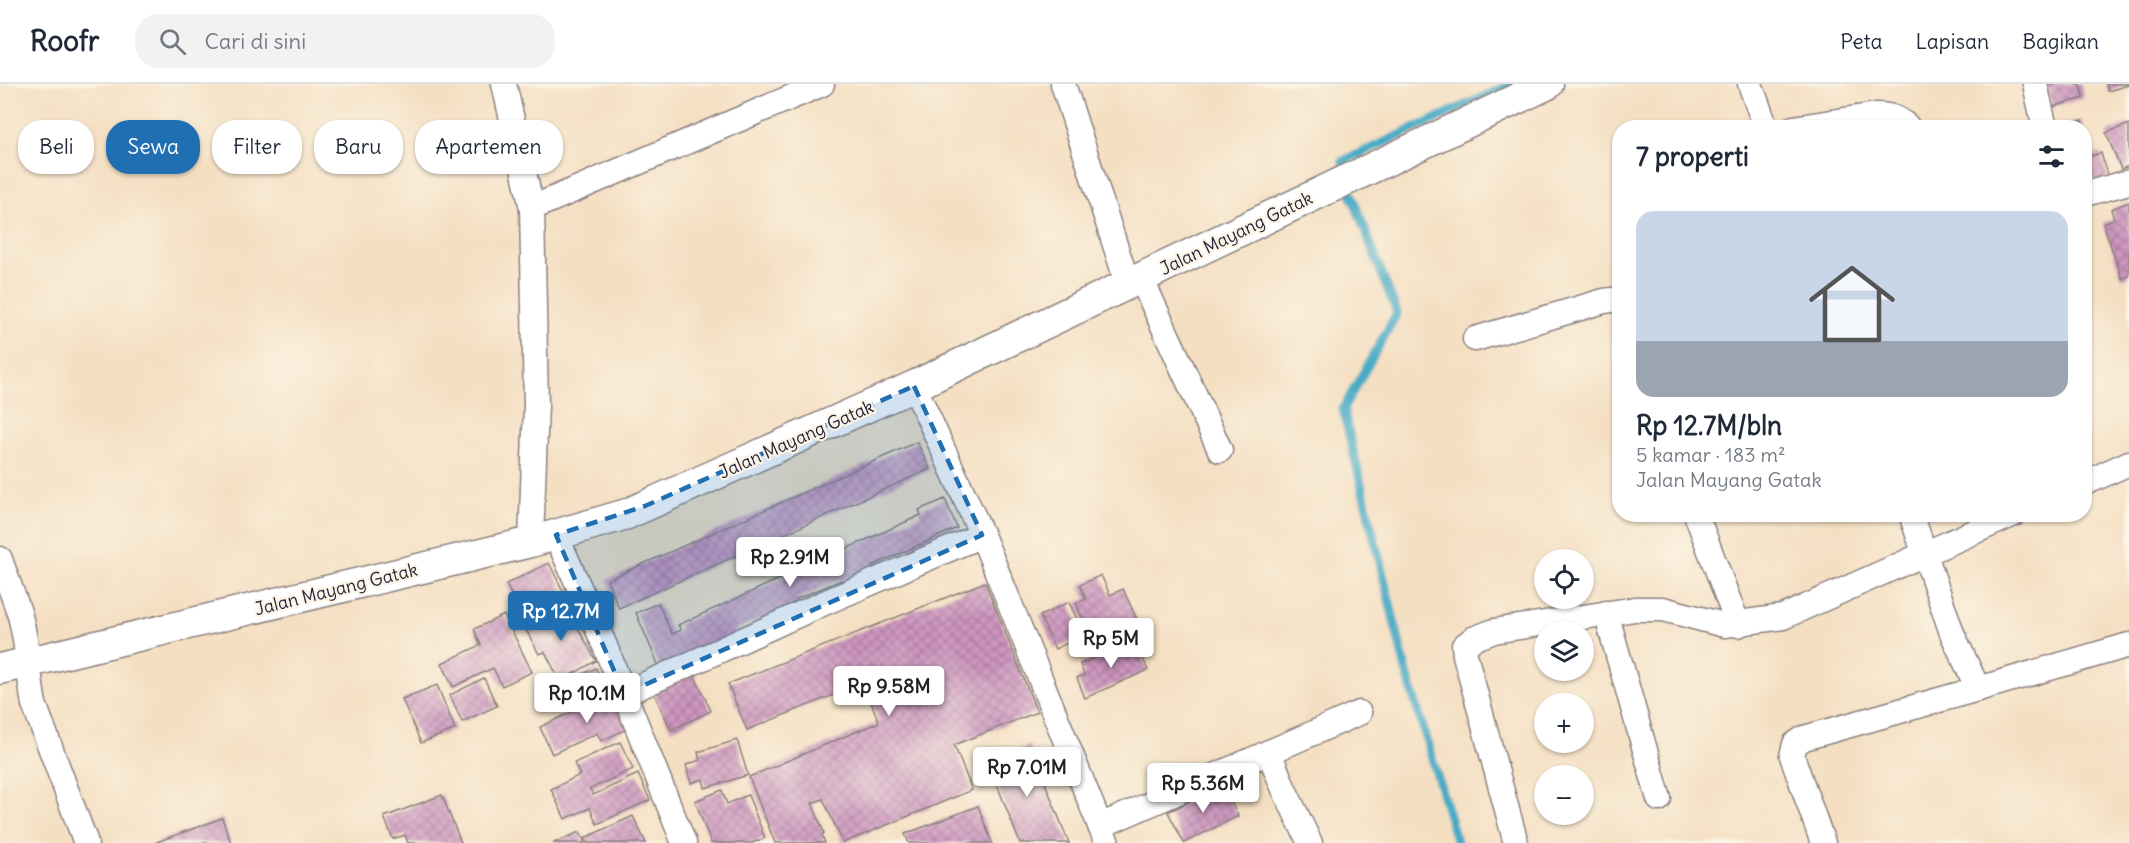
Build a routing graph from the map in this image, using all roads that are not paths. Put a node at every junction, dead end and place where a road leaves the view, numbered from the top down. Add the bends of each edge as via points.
1 (504, 84) edge
2 (822, 84) edge
3 (1063, 84) edge
4 (1548, 84) edge
5 (1750, 84) edge
6 (2035, 84) edge
7 (1763, 120) edge
8 (1848, 120) edge
9 (1899, 120) edge
10 (2043, 120) edge
11 (2129, 182) edge
12 (2092, 192) edge
13 (532, 208) junction
14 (1135, 282) junction
15 (1612, 300) edge
16 (1475, 339) dead end
17 (914, 386) junction
18 (1220, 450) dead end
19 (2129, 463) edge
20 (2092, 480) edge
21 (1699, 522) edge
22 (1914, 522) edge
23 (1995, 522) edge
24 (982, 535) junction
25 (544, 538) junction
26 (1926, 552) junction
27 (0, 560) edge
28 (1606, 613) junction
29 (1738, 625) junction
30 (2129, 645) edge
31 (29, 663) junction
32 (0, 669) edge
33 (1978, 689) junction
34 (624, 694) junction
35 (1359, 713) dead end
36 (1269, 752) junction
37 (1659, 799) dead end
38 (1103, 835) edge
39 (86, 843) edge
40 (684, 843) edge
41 (1310, 843) edge
42 (1516, 843) edge
43 (1823, 843) edge

1 - 13 street
2 - 13 street
3 - 14 street
4 - 14 street, Jalan Mayang Gatak
5 - 7 street
6 - 10 street
8 - 9 street via 1882,115
11 - 12 street
13 - 25 street via 536,405
14 - 17 street, Jalan Mayang Gatak
14 - 18 street
15 - 16 street
17 - 24 street
17 - 25 street, Jalan Mayang Gatak via 645,506
19 - 20 street
21 - 29 street
22 - 26 street
23 - 26 street
24 - 34 street
24 - 38 street
25 - 31 street, Jalan Mayang Gatak
25 - 34 street
26 - 29 street via 1783,617
26 - 33 street via 1952,633
27 - 31 street via 19,613
28 - 29 street via 1663,609
28 - 37 street
28 - 42 street via 1494,632 1464,646
30 - 33 street
31 - 32 street, Jalan Mayang Gatak
31 - 39 street via 34,704
33 - 43 street via 1804,738 1795,744 1792,756
34 - 40 street
35 - 36 street
36 - 38 street
36 - 41 street

